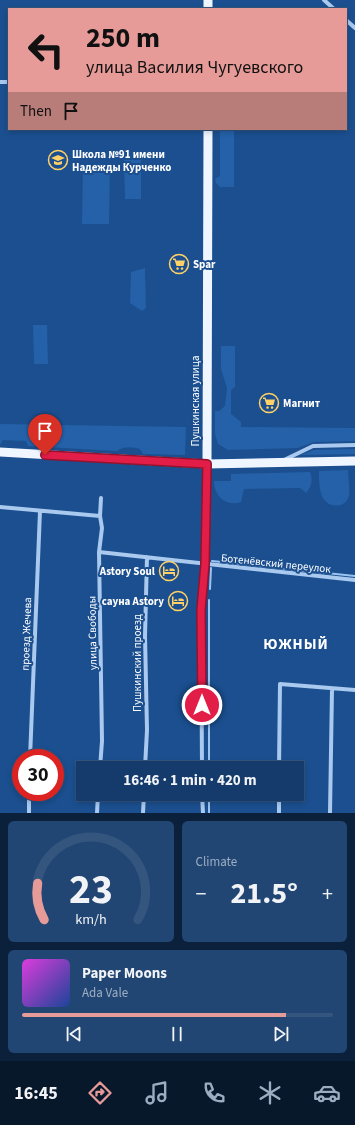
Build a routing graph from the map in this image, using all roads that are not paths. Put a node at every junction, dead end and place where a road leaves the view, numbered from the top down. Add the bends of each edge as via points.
1 (324, 0) edge
2 (333, 8) edge
3 (347, 21) edge
4 (355, 28) edge
5 (208, 130) edge
6 (355, 445) edge
7 (0, 452) edge
8 (355, 461) edge
9 (280, 462) junction
10 (207, 464) junction
11 (101, 498) dead end
12 (0, 507) edge
13 (40, 512) junction
14 (100, 516) junction
15 (100, 552) junction
16 (147, 557) junction
17 (205, 564) junction
18 (355, 580) edge
19 (332, 689) junction
20 (355, 690) edge
21 (30, 749) edge
22 (101, 761) edge
23 (145, 761) edge
24 (202, 761) edge
25 (279, 761) edge
26 (29, 801) edge
27 (97, 801) edge
28 (144, 801) edge
29 (202, 801) edge
30 (279, 801) edge
31 (28, 813) edge
32 (96, 813) edge
33 (143, 813) edge
34 (203, 813) edge
35 (278, 813) edge
36 (330, 813) edge

1 - 2 street
3 - 4 street
5 - 10 main road, Пушкинская улица
6 - 9 street via 313,446
7 - 10 main road
8 - 9 main road
9 - 10 main road
10 - 17 street, Пушкинская улица
11 - 14 street, улица Свободы
12 - 13 street
13 - 14 street
13 - 21 street, проезд Жечева
14 - 15 street, улица Свободы
15 - 16 street, Ботенёвский переулок
15 - 22 street, улица Свободы
16 - 17 street, Ботенёвский переулок
16 - 23 street, Пушкинский проезд
17 - 18 street, Ботенёвский переулок
17 - 24 street, Пушкинская улица via 201,610
19 - 20 street
19 - 25 street via 280,684
19 - 36 street
26 - 31 street
27 - 32 street
28 - 33 street
29 - 34 street
30 - 35 street

